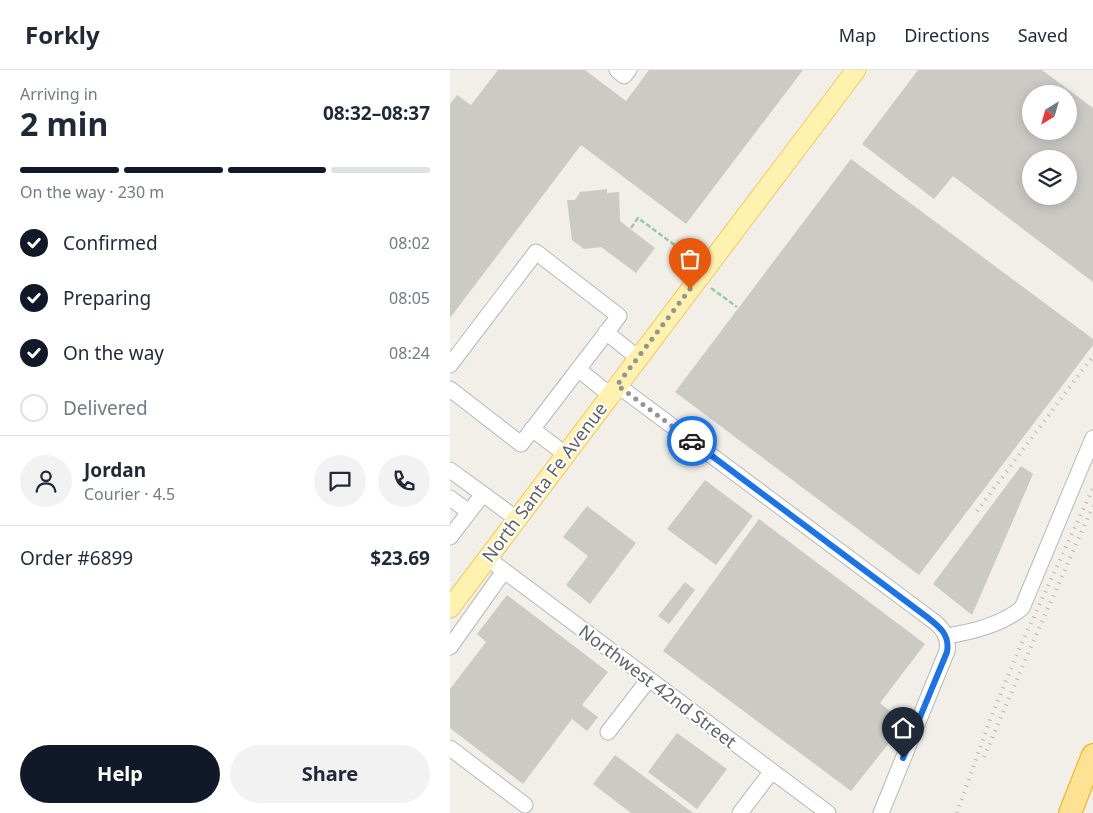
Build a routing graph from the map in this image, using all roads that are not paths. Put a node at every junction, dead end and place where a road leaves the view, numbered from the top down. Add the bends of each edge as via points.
1 (617, 70) edge
2 (629, 70) edge
3 (856, 70) edge
4 (606, 332) junction
5 (638, 358) junction
6 (450, 365) edge
7 (578, 369) junction
8 (450, 389) edge
9 (613, 390) junction
10 (532, 429) junction
11 (1093, 438) edge
12 (566, 454) junction
13 (450, 470) edge
14 (483, 494) junction
15 (450, 498) edge
16 (469, 512) junction
17 (517, 519) junction
18 (450, 537) edge
19 (487, 558) junction
20 (504, 571) junction
21 (450, 608) edge
22 (946, 636) junction
23 (450, 647) edge
24 (649, 679) junction
25 (608, 732) dead end
26 (450, 748) edge
27 (1093, 755) edge
28 (772, 770) junction
29 (525, 805) dead end
30 (740, 813) edge
31 (828, 813) edge
32 (881, 813) edge
33 (1070, 813) edge

1 - 2 street via 624,76
3 - 5 main road, North Santa Fe Avenue
4 - 5 street
4 - 6 street via 619,316 536,252
4 - 7 street
5 - 9 main road, North Santa Fe Avenue
7 - 9 street
7 - 10 street
8 - 10 street via 521,444
9 - 12 main road, North Santa Fe Avenue
9 - 22 street via 942,628
10 - 12 street
11 - 22 street via 1022,608 996,623
12 - 17 main road, North Santa Fe Avenue
13 - 14 street
14 - 16 street
14 - 17 street
15 - 16 street
16 - 18 street
17 - 19 main road, North Santa Fe Avenue
19 - 20 street, Northwest 42nd Street
19 - 21 main road, North Santa Fe Avenue
20 - 23 street
20 - 24 street, Northwest 42nd Street
22 - 32 street via 947,652
24 - 25 street
24 - 28 street, Northwest 42nd Street
26 - 29 street
27 - 33 highway
28 - 30 street
28 - 31 street, Northwest 42nd Street

